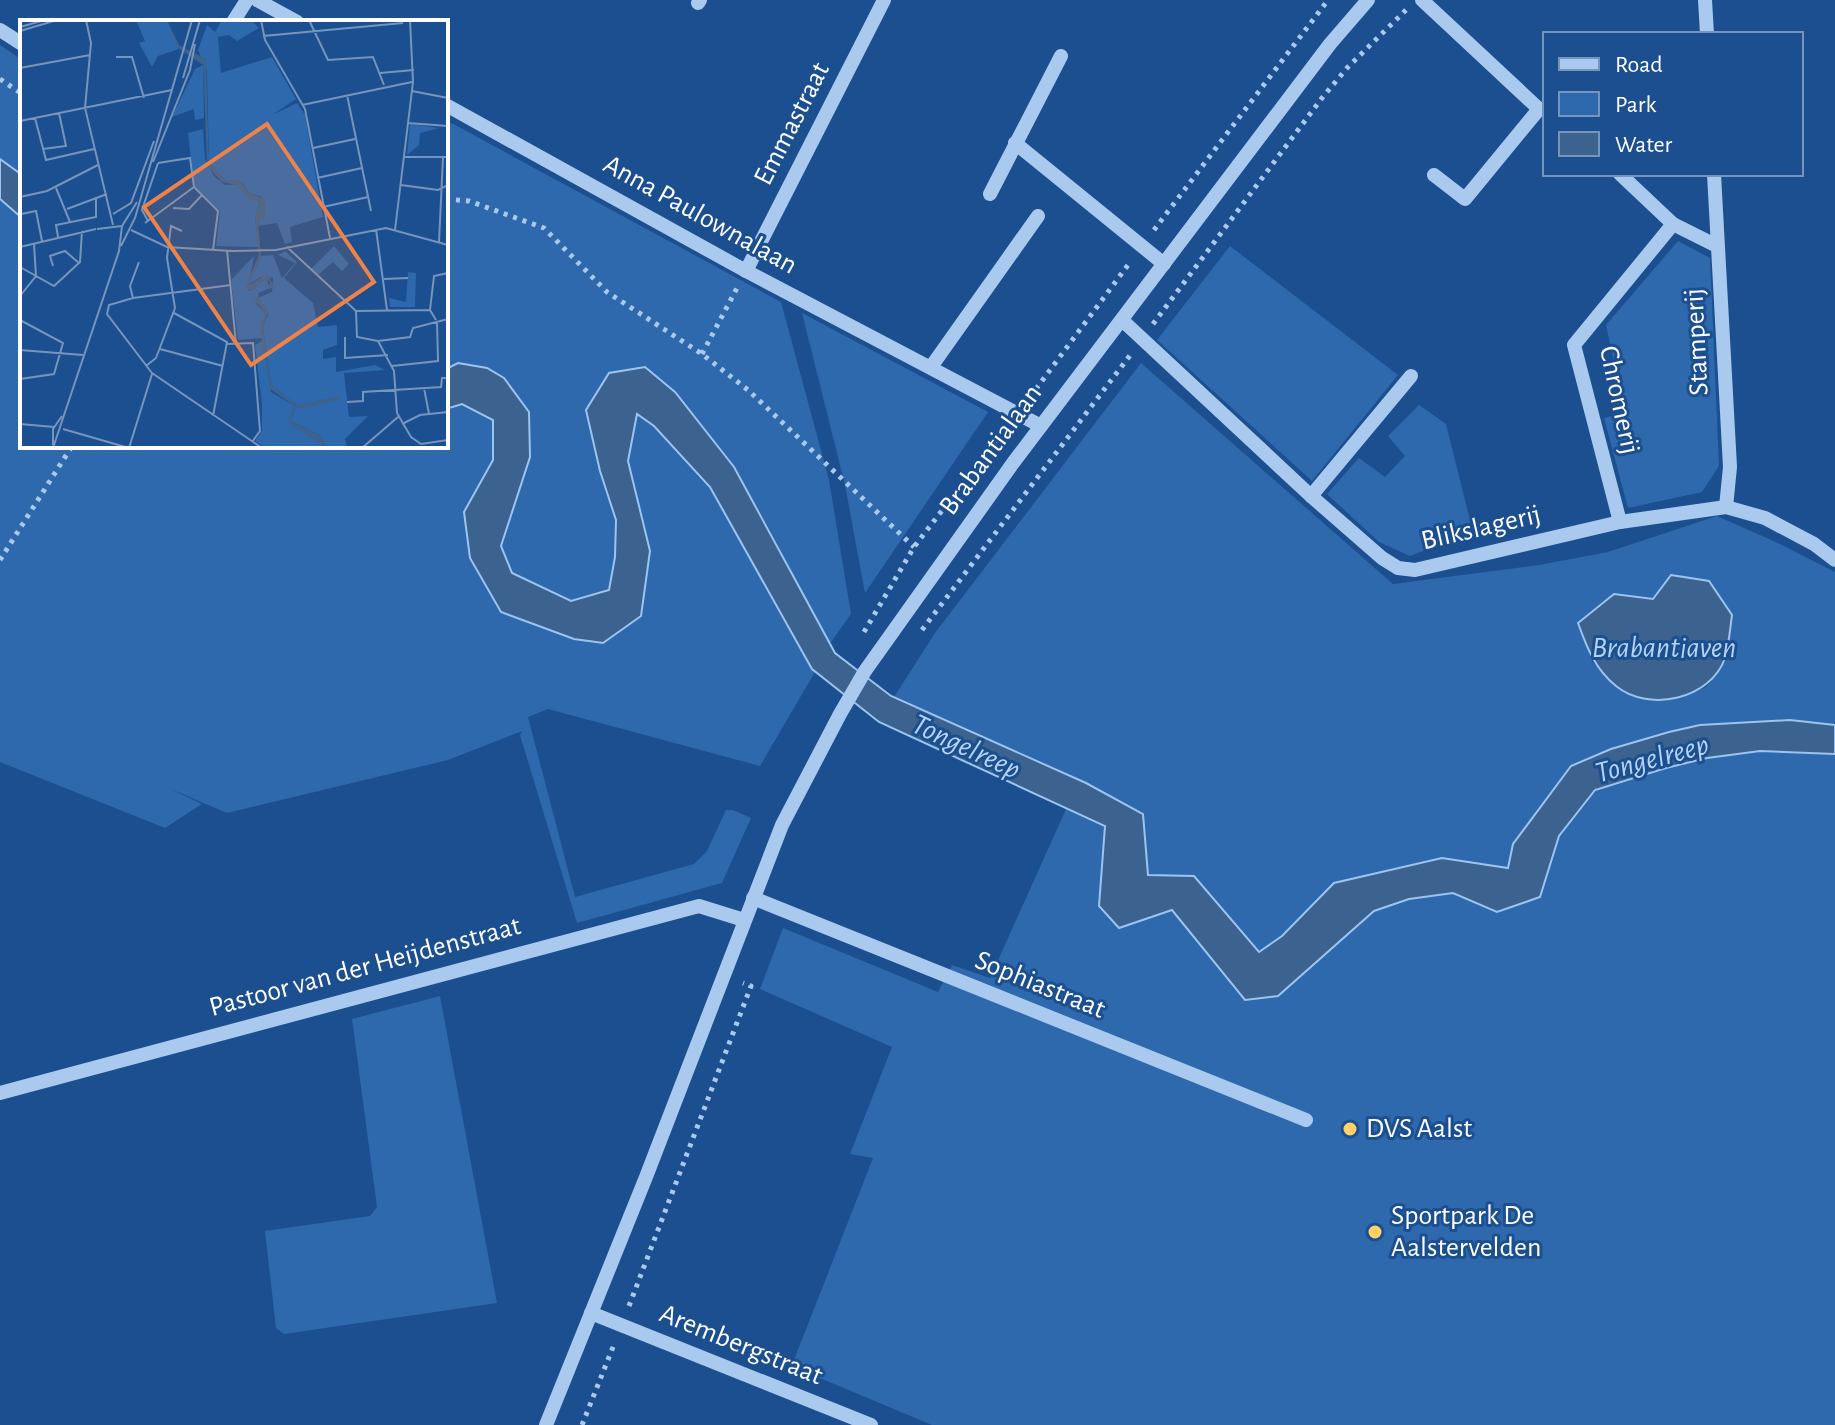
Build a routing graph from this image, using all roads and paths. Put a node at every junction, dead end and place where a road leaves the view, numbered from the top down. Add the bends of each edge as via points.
1 (247, 0) edge
2 (257, 0) edge
3 (884, 0) edge
4 (1328, 0) edge
5 (1368, 0) edge
6 (1422, 0) edge
7 (1705, 0) edge
8 (234, 20) edge
9 (293, 20) edge
10 (0, 30) edge
11 (1707, 32) edge
12 (20, 43) edge
13 (1061, 56) dead end
14 (0, 79) edge
15 (20, 93) edge
16 (448, 106) edge
17 (1015, 143) junction
18 (1434, 175) dead end
19 (1622, 176) edge
20 (1714, 176) edge
21 (990, 194) dead end
22 (448, 199) edge
23 (1038, 216) dead end
24 (1673, 224) junction
25 (1143, 245) junction
26 (1717, 246) junction
27 (1164, 264) junction
28 (746, 271) junction
29 (1122, 320) junction
30 (702, 354) junction
31 (931, 367) junction
32 (1411, 376) dead end
33 (1018, 413) junction
34 (1041, 426) junction
35 (71, 448) edge
36 (1311, 496) junction
37 (1726, 507) junction
38 (1620, 522) junction
39 (914, 547) junction
40 (0, 560) edge
41 (1835, 560) edge
42 (862, 637) dead end
43 (753, 898) junction
44 (744, 920) junction
45 (743, 983) dead end
46 (0, 1093) edge
47 (1306, 1120) dead end
48 (591, 1313) junction
49 (622, 1326) junction
50 (546, 1425) edge
51 (582, 1425) edge
52 (871, 1425) edge

1 - 8 street
2 - 9 street
3 - 28 street, Emmastraat
4 - 25 path, Brabantialaan
5 - 27 street, Brabantialaan
6 - 18 street via 1539,109 1465,199
7 - 11 street
10 - 12 street
13 - 17 street
14 - 15 path
16 - 28 street, Anna Paulownalaan
17 - 21 street
17 - 25 street
19 - 24 street
20 - 26 street, Stamperij
22 - 30 path via 469,201 544,228 607,292
23 - 31 street
24 - 26 street
24 - 38 street, Chromerij via 1574,345
25 - 27 street
25 - 33 path, Brabantialaan
26 - 37 street, Stamperij via 1730,467
27 - 29 street, Brabantialaan
28 - 30 path
28 - 31 street, Anna Paulownalaan
29 - 34 street, Brabantialaan
29 - 36 street, Blikslagerij
30 - 39 path via 748,390
31 - 33 street, Anna Paulownalaan
32 - 36 street
33 - 34 street, Anna Paulownalaan
33 - 39 path, Brabantialaan
34 - 43 street, Brabantialaan via 865,671 782,825
35 - 40 path
36 - 38 street, Blikslagerij via 1382,558 1415,570
37 - 38 street, Blikslagerij
37 - 41 street, Blikslagerij via 1765,518
39 - 42 path, Brabantialaan
43 - 44 street
43 - 47 street, Sophiastraat
44 - 46 street, Pastoor van der Heijdenstraat via 699,906
44 - 48 street
45 - 49 path via 751,986
48 - 49 street, Arembergstraat
48 - 50 street
49 - 51 path
49 - 52 street, Arembergstraat

